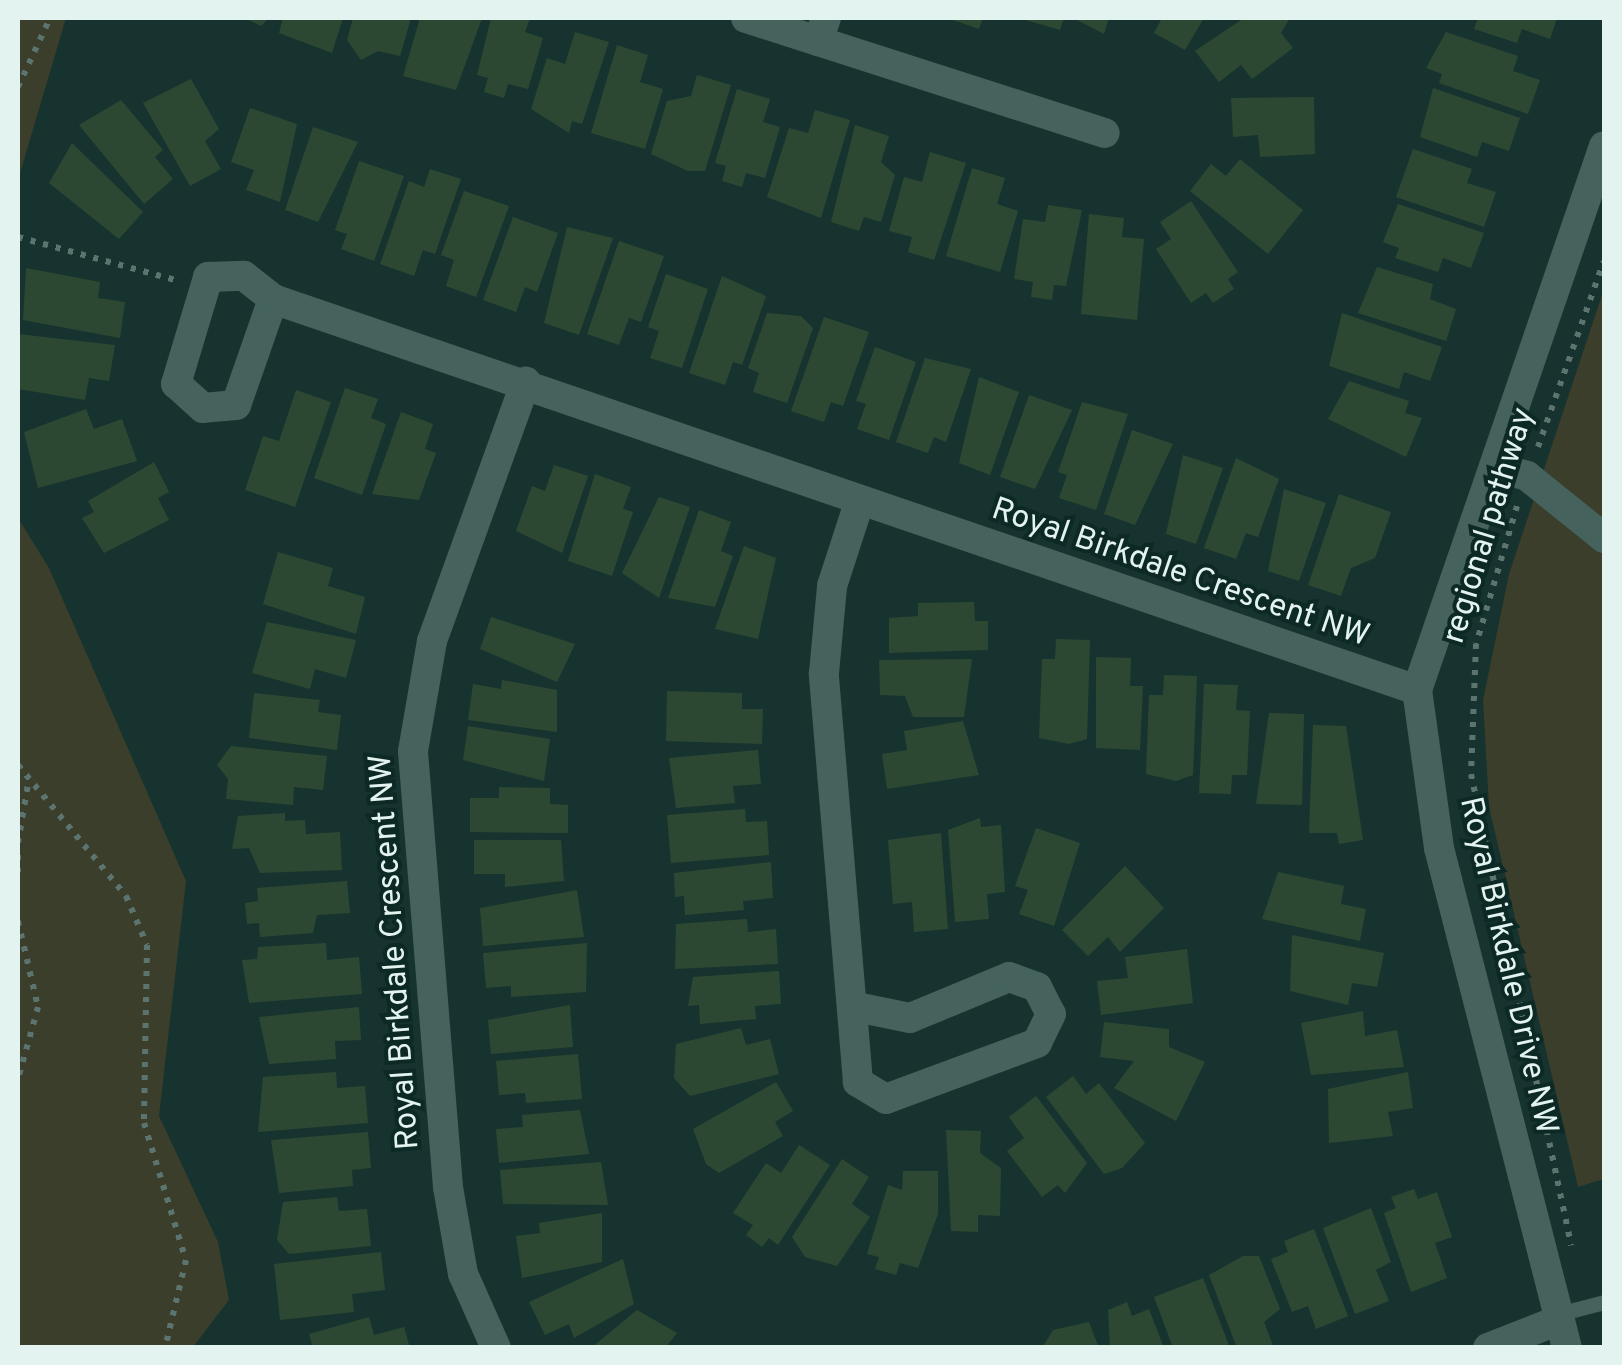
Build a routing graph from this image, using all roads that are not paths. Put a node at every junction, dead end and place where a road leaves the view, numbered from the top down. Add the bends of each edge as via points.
1 (746, 18) edge
2 (822, 29) edge
3 (1105, 133) dead end
4 (1604, 146) edge
5 (274, 299) junction
6 (526, 382) junction
7 (1494, 466) junction
8 (859, 503) junction
9 (1604, 538) edge
10 (1417, 690) junction
11 (856, 1007) junction
12 (1604, 1302) edge
13 (1561, 1327) edge
14 (496, 1348) edge
15 (1488, 1348) edge

1 - 2 street
2 - 3 street
4 - 7 street, Royal Birkdale Drive NW
5 - 5 street, Royal Birkdale Crescent NW via 244,276 208,276 176,384 204,408 236,405
5 - 6 street, Royal Birkdale Crescent NW
6 - 8 street, Royal Birkdale Crescent NW
6 - 14 street, Royal Birkdale Crescent NW via 432,640 413,751 448,1186 463,1274
7 - 9 street via 1527,476
7 - 10 street, Royal Birkdale Drive NW
8 - 10 street, Royal Birkdale Crescent NW
8 - 11 street via 832,586 824,673
10 - 13 street, Royal Birkdale Drive NW via 1438,848
11 - 11 street via 858,1082 886,1100 1037,1043 1051,1014 1037,987 1009,977 910,1018
12 - 13 lane
13 - 15 street

